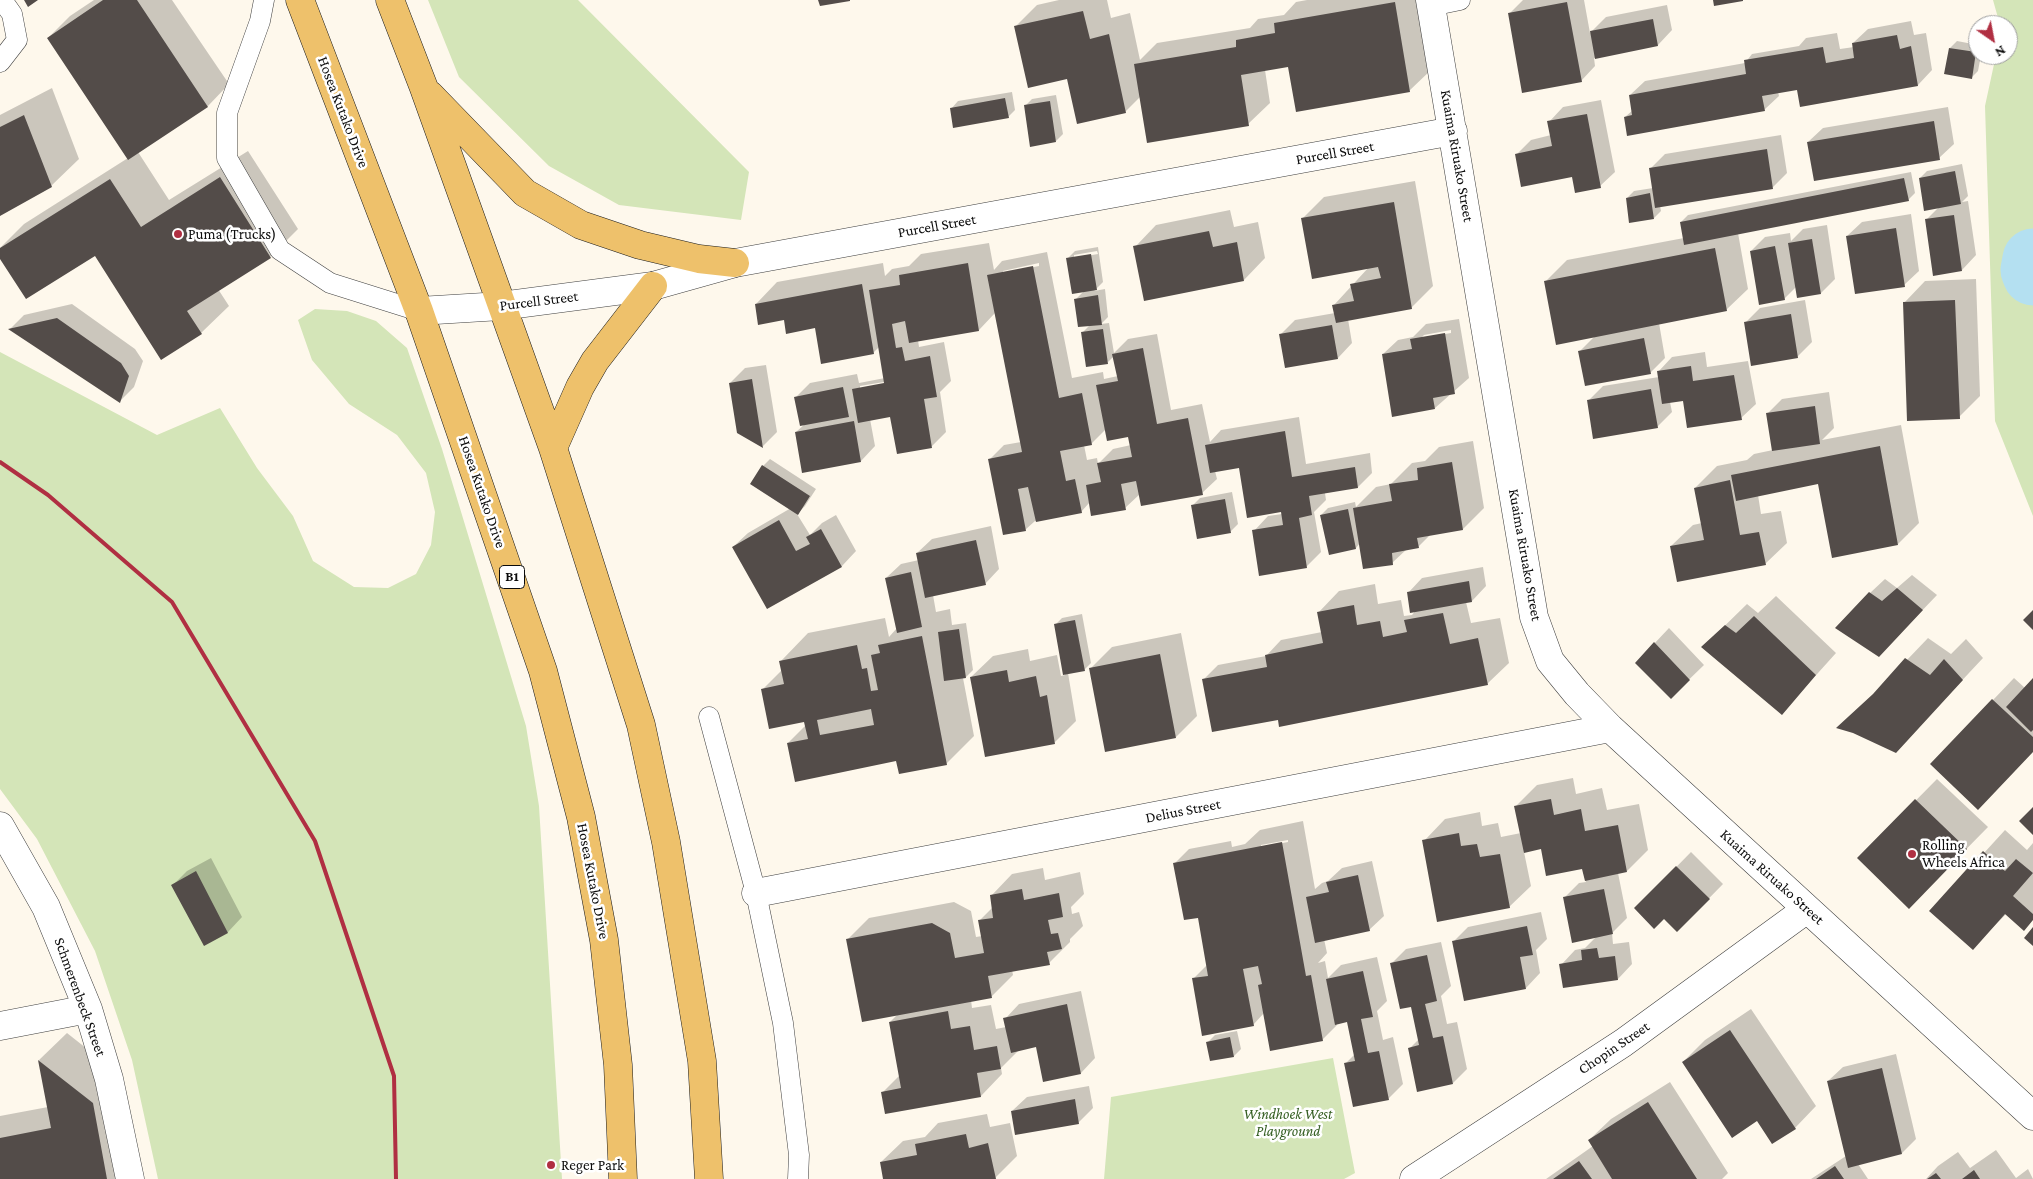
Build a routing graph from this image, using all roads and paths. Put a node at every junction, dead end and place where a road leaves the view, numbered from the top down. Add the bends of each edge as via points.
1 (2, 0) edge
2 (264, 0) edge
3 (300, 0) edge
4 (390, 0) edge
5 (1460, 0) edge
6 (1430, 3) edge
7 (0, 62) edge
8 (424, 88) junction
9 (1453, 131) junction
10 (735, 264) junction
11 (653, 286) junction
12 (501, 306) junction
13 (419, 311) junction
14 (553, 448) junction
15 (709, 717) dead end
16 (1610, 728) junction
17 (0, 826) edge
18 (756, 894) junction
19 (1807, 909) junction
20 (88, 1010) junction
21 (0, 1026) edge
22 (2033, 1116) edge
23 (130, 1179) edge
24 (623, 1179) edge
25 (709, 1179) edge
26 (798, 1179) edge
27 (1414, 1179) edge

1 - 7 lane via 12,14 17,40
2 - 13 lane via 260,21 227,113 227,158 280,250 330,283
3 - 13 main road, Hosea Kutako Drive / B1
4 - 8 main road
5 - 6 lane
6 - 9 street, Kuaima Riruako Street
8 - 10 main road via 525,193 581,225 640,245
8 - 12 main road
9 - 10 street, Purcell Street
9 - 16 street, Kuaima Riruako Street via 1534,617 1550,661
10 - 11 street, Purcell Street
11 - 12 street, Purcell Street
11 - 14 main road via 595,361
12 - 13 street, Purcell Street
12 - 14 main road
13 - 24 main road, Hosea Kutako Drive / B1 via 543,671 580,817 604,940 618,1064
14 - 25 main road via 642,725 666,842 702,1061
15 - 18 lane
16 - 18 street, Delius Street
16 - 19 street, Kuaima Riruako Street
17 - 20 street, Schmerenbeck Street via 46,907
18 - 26 lane via 783,1022 799,1155
19 - 22 street, Kuaima Riruako Street
19 - 27 street, Chopin Street via 1623,1043
20 - 21 street
20 - 23 street, Schmerenbeck Street via 109,1079

